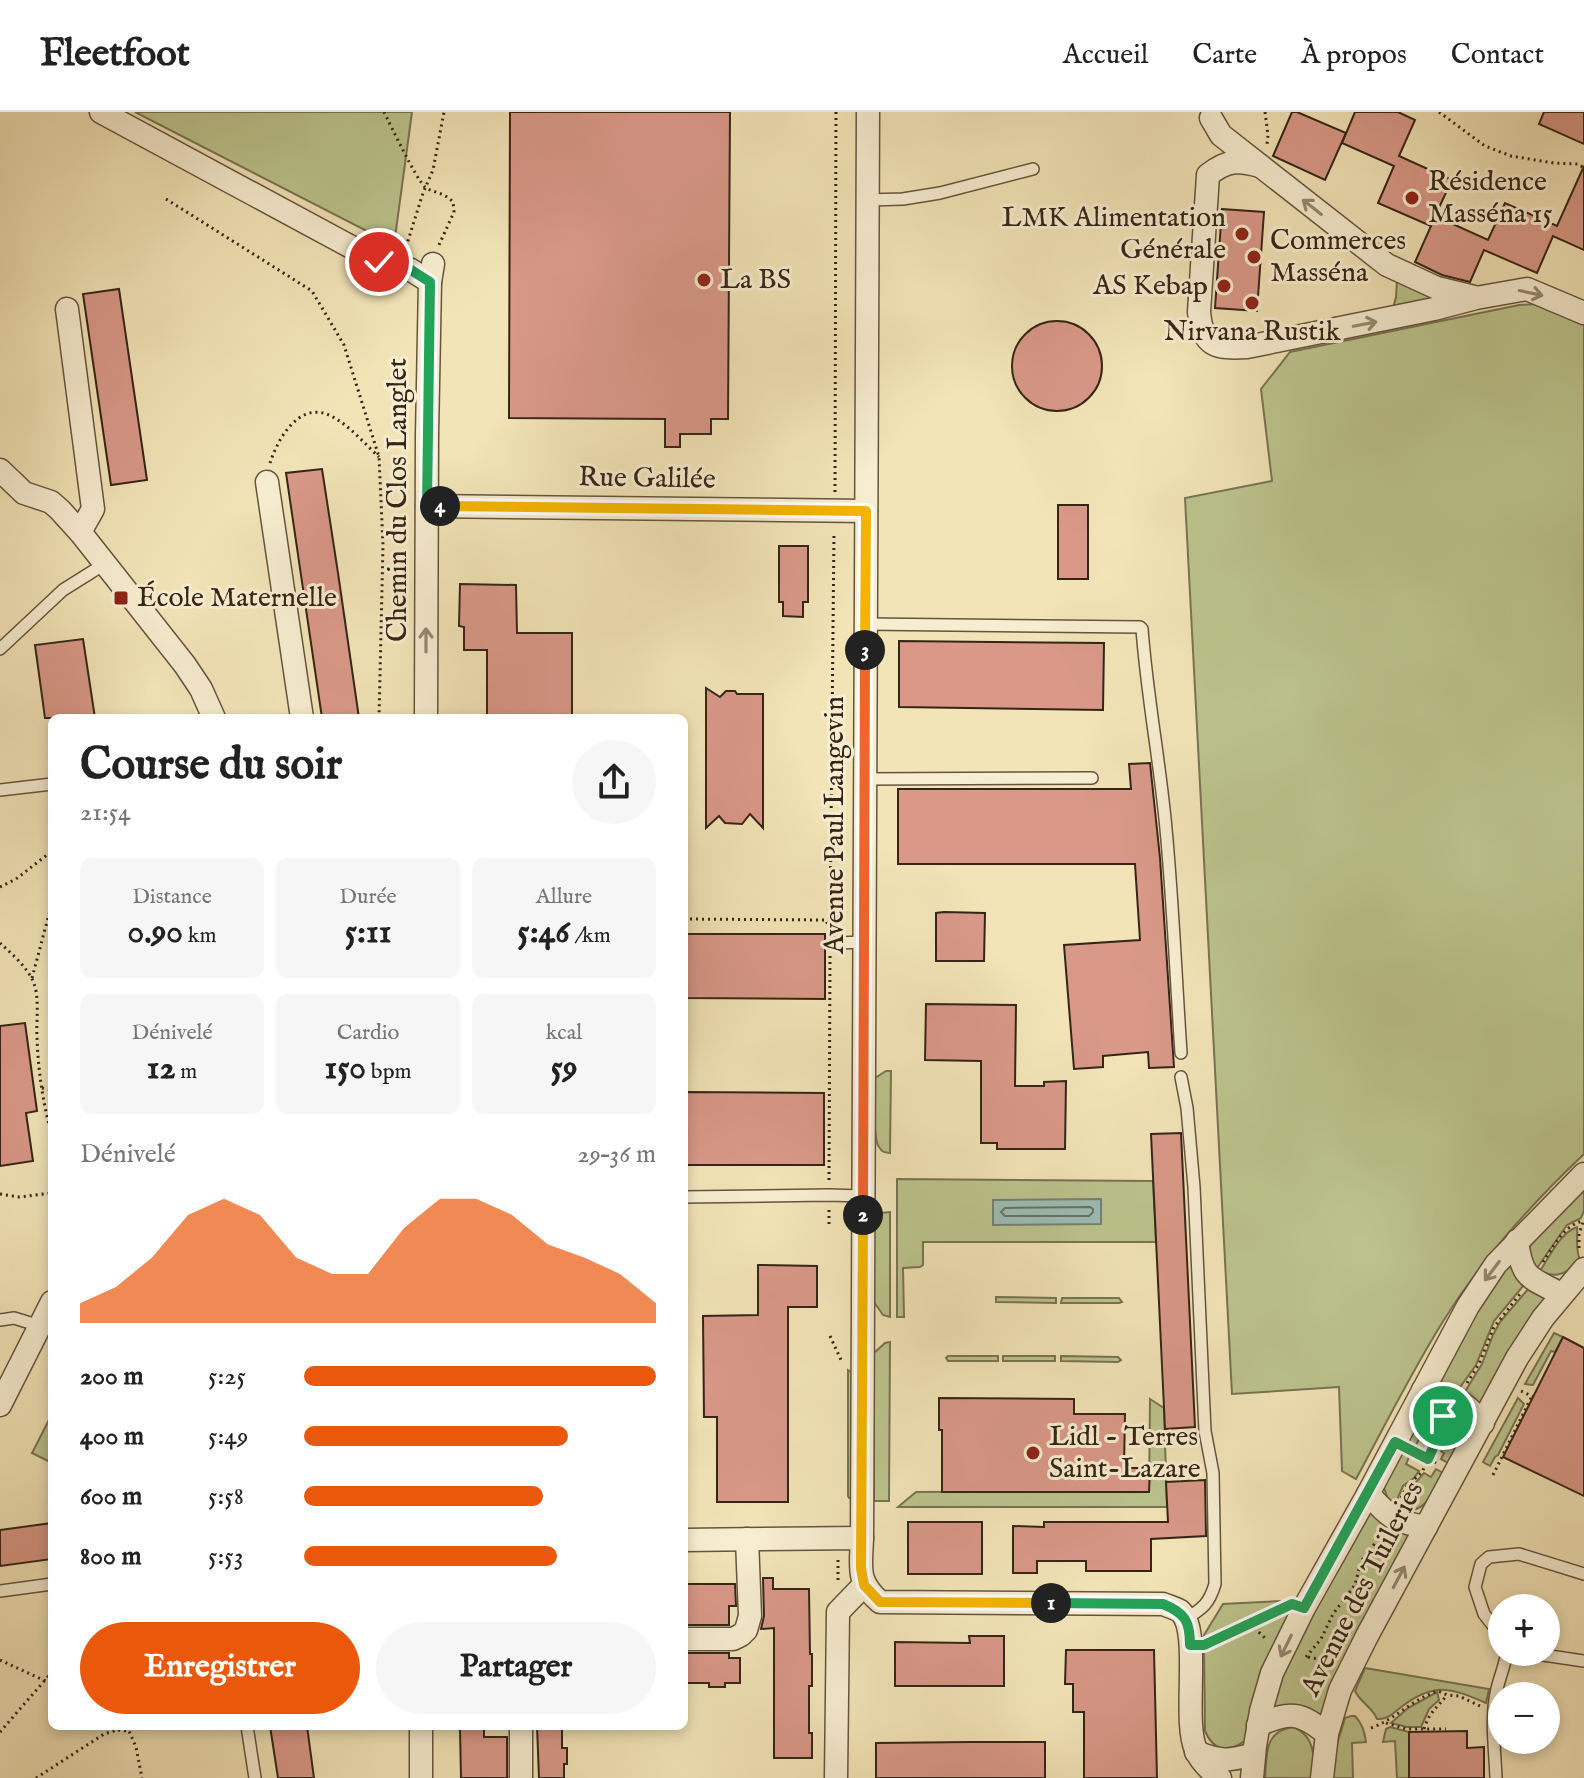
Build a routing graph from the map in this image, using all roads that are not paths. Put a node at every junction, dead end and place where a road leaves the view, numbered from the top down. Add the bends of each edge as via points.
1 (101, 112) edge
2 (868, 112) edge
3 (1211, 115) edge
4 (1260, 166) junction
5 (1033, 169) dead end
6 (1208, 175) junction
7 (868, 200) junction
8 (1476, 298) junction
9 (67, 309) dead end
10 (1584, 313) edge
11 (0, 470) edge
12 (267, 482) road end
13 (427, 506) junction
14 (866, 511) junction
15 (80, 532) junction
16 (106, 563) junction
17 (865, 624) junction
18 (0, 649) edge
19 (212, 714) edge
20 (301, 714) edge
21 (426, 714) edge
22 (1092, 778) dead end
23 (865, 779) junction
24 (48, 784) edge
25 (0, 790) edge
26 (865, 942) junction
27 (836, 943) road end
28 (1181, 1053) dead end
29 (1181, 1077) dead end
30 (1584, 1174) edge
31 (863, 1196) junction
32 (688, 1197) edge
33 (1517, 1241) junction
34 (1583, 1263) edge
35 (1561, 1294) junction
36 (48, 1310) edge
37 (0, 1320) edge
38 (40, 1326) junction
39 (1423, 1390) junction
40 (0, 1405) edge
41 (1483, 1423) junction
42 (1368, 1494) junction
43 (1426, 1527) junction
44 (862, 1538) junction
45 (747, 1539) junction
46 (688, 1540) edge
47 (1584, 1574) edge
48 (48, 1585) edge
49 (864, 1585) junction
50 (0, 1591) edge
51 (1186, 1619) junction
52 (1488, 1619) edge
53 (688, 1639) edge
54 (1560, 1657) edge
55 (1584, 1661) edge
56 (1505, 1666) edge
57 (1258, 1725) junction
58 (248, 1730) edge
59 (421, 1730) edge
60 (521, 1730) edge
61 (1327, 1734) junction
62 (1196, 1752) junction
63 (1254, 1754) junction
64 (255, 1778) edge
65 (421, 1778) edge
66 (521, 1778) edge
67 (836, 1778) edge
68 (1220, 1778) edge
69 (1252, 1778) edge
70 (1322, 1778) edge
71 (1496, 1778) edge

1 - 13 street, Chemin du Clos Langlet via 379,262 431,273
2 - 7 street, Avenue Paul Langevin
3 - 4 street via 1221,135
3 - 6 street
4 - 6 street via 1241,161 1221,165
8 -> 4 street via 1437,288 1387,265
5 - 7 lane via 940,193
6 -> 8 street via 1199,312 1200,327 1216,346 1259,345
7 - 14 street, Avenue Paul Langevin
8 -> 10 street via 1527,289
9 - 15 street via 93,509
11 - 15 street via 24,493 51,502
12 - 20 street
13 - 14 street, Rue Galilée
21 -> 13 street, Chemin du Clos Langlet
14 - 17 street, Avenue Paul Langevin
15 - 16 street
16 - 18 lane via 63,590
16 - 19 street via 185,665
17 - 23 street, Avenue Paul Langevin
17 - 28 lane via 1142,629 1166,829
22 - 23 lane
23 - 26 street, Avenue Paul Langevin
24 - 25 lane
26 - 27 lane
26 - 31 street, Avenue Paul Langevin
29 - 51 lane via 1194,1187 1215,1584 1205,1607
30 - 33 street, Avenue des Tuileries
31 - 32 lane
31 - 44 street, Avenue Paul Langevin
33 - 35 street via 1520,1264 1531,1278
33 -> 39 street, Avenue des Tuileries via 1479,1288
34 - 35 street, Avenue des Tuileries
35 - 41 street, Avenue des Tuileries via 1517,1358
36 - 38 street
37 - 38 lane via 14,1318
38 - 40 street
39 - 41 street via 1456,1398
39 - 42 street, Avenue des Tuileries
41 - 43 street, Avenue des Tuileries
42 - 43 street via 1392,1518
42 -> 57 street, Avenue des Tuileries via 1272,1673
61 -> 43 street, Avenue des Tuileries via 1340,1690
44 - 45 street
44 - 49 street, Avenue Paul Langevin
45 - 46 street
45 - 53 street via 746,1630 733,1639
47 - 52 lane via 1519,1554 1489,1557 1481,1564 1475,1587
48 - 50 lane
49 - 51 street via 880,1602 1163,1604
49 - 67 street via 838,1612
51 - 62 street
54 - 55 lane
56 - 71 lane via 1494,1722
57 - 61 street, Avenue des Tuileries via 1294,1715
57 - 63 street, Avenue des Tuileries
58 - 64 lane
59 - 65 street
60 - 66 street
61 - 70 street, Avenue des Tuileries
62 - 63 street via 1233,1760
62 - 68 street
63 - 69 street, Avenue des Tuileries

